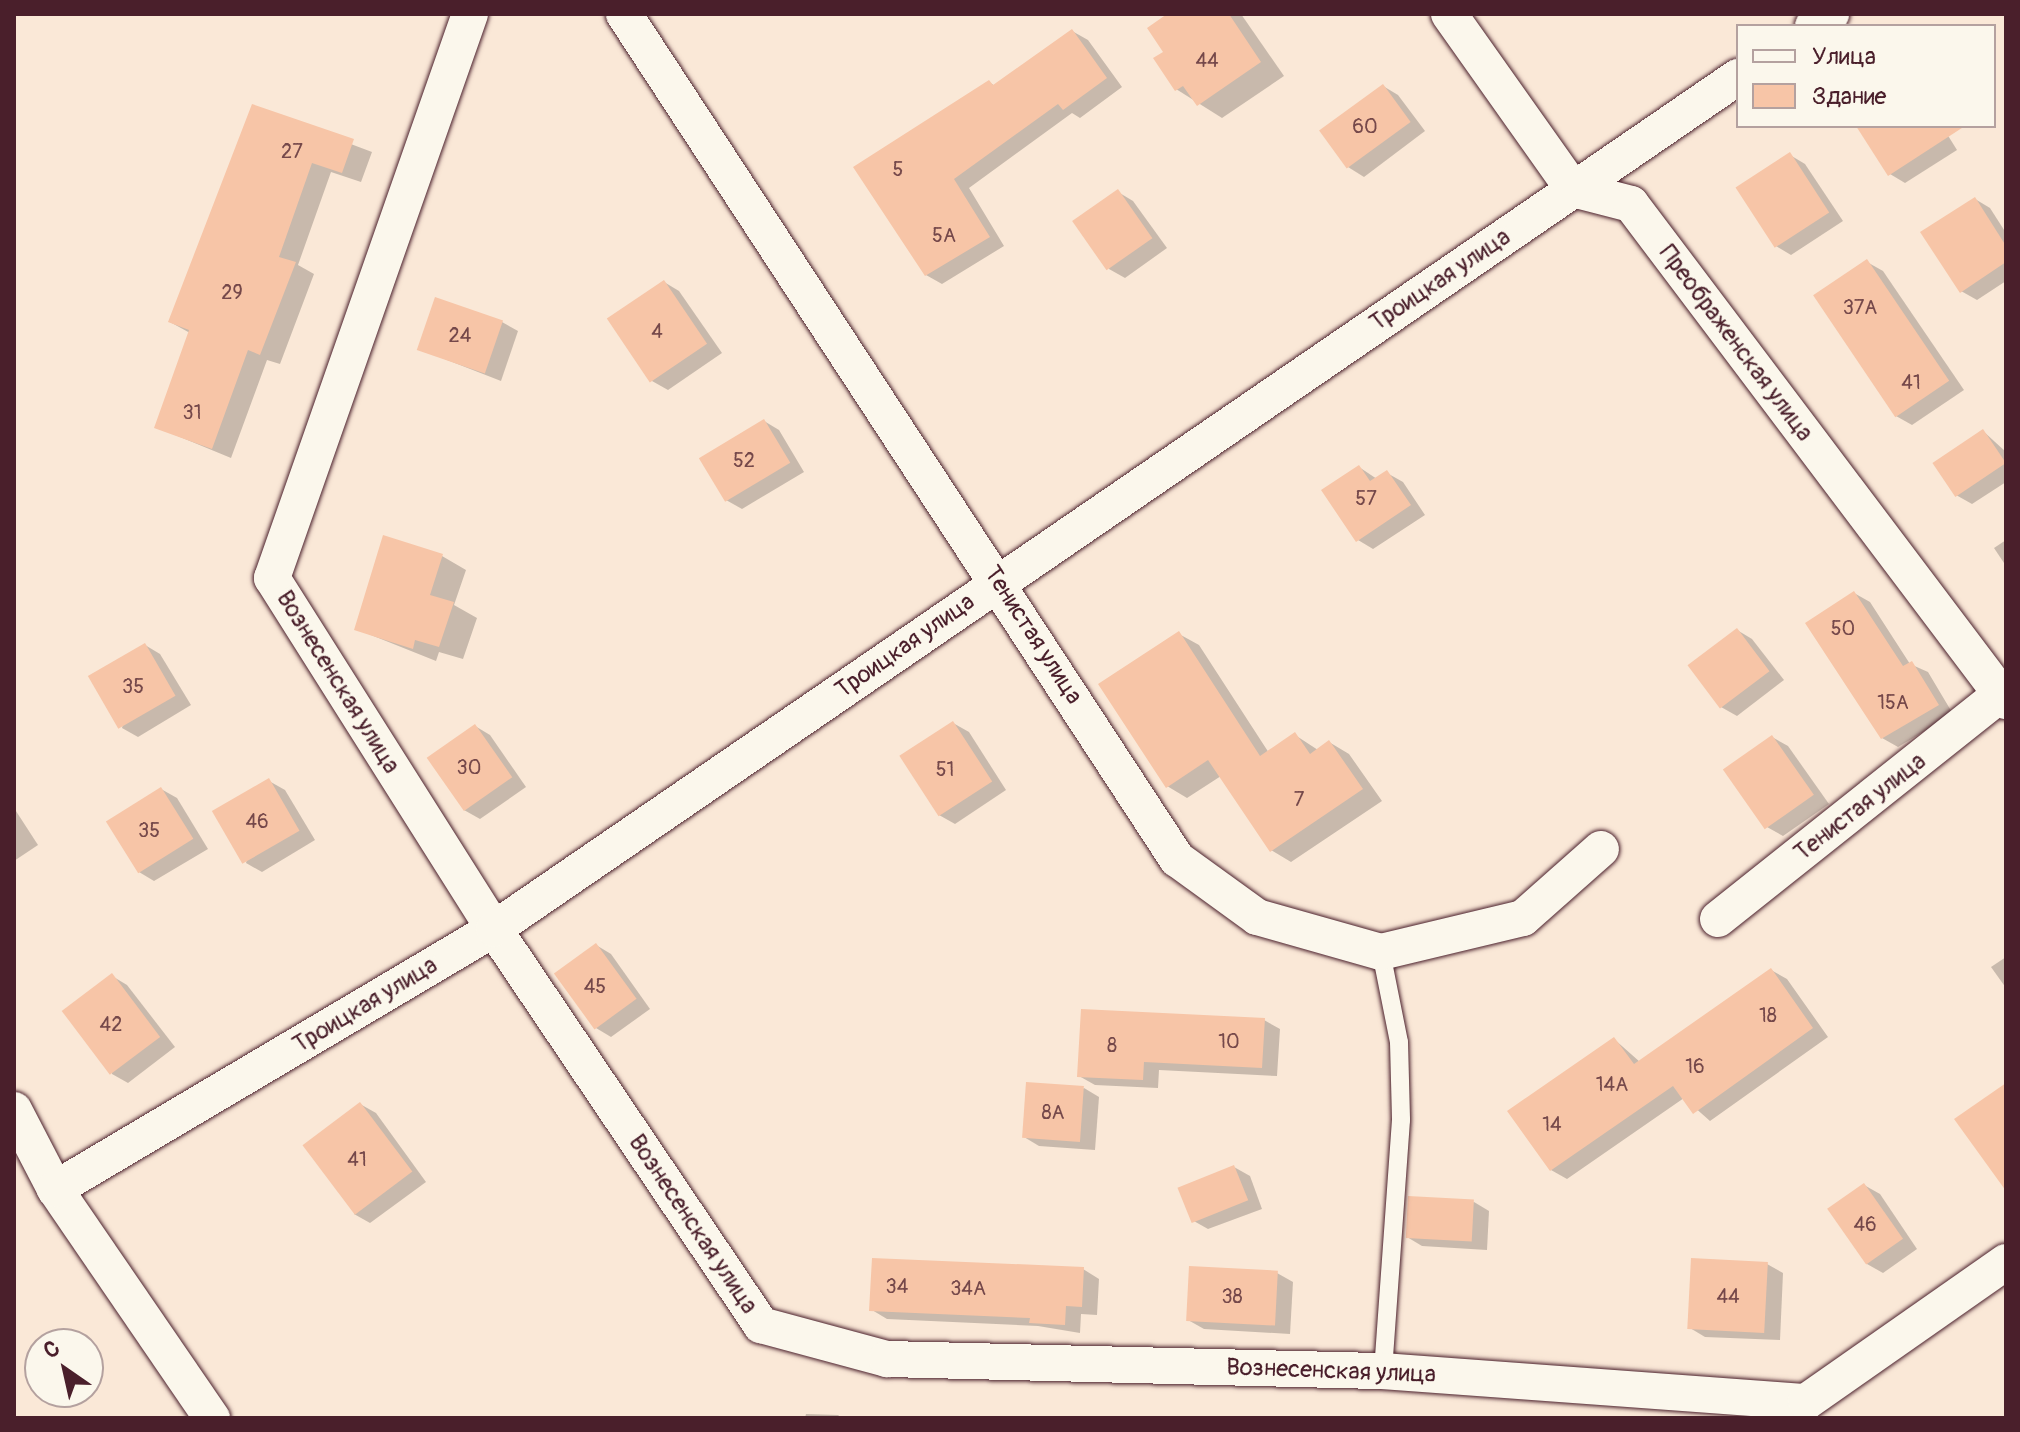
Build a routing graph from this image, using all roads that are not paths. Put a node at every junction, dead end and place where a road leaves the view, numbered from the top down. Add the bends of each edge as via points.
1 (470, 14) edge
2 (624, 14) edge
3 (1449, 14) edge
4 (1736, 78) edge
5 (1573, 189) junction
6 (999, 582) junction
7 (2004, 698) edge
8 (1601, 849) dead end
9 (1718, 919) dead end
10 (494, 929) junction
11 (1381, 952) junction
12 (14, 1110) edge
13 (55, 1189) junction
14 (2006, 1262) edge
15 (1383, 1371) junction
16 (212, 1418) edge

1 - 10 street, Вознесенская улица via 272,578
2 - 6 street, Тенистая улица
3 - 5 street
4 - 5 street, Троицкая улица
5 - 6 street, Троицкая улица
5 - 7 street, Преображенская улица via 1631,204
6 - 10 street, Троицкая улица
6 - 11 street, Тенистая улица via 1177,859 1257,917
7 - 9 street, Тенистая улица
8 - 11 street, Тенистая улица via 1523,918
10 - 13 street, Троицкая улица
10 - 15 street, Вознесенская улица via 761,1325 887,1359
11 - 15 lane via 1399,1042 1401,1120
12 - 13 street
13 - 16 street
14 - 15 street, Вознесенская улица via 1806,1402

